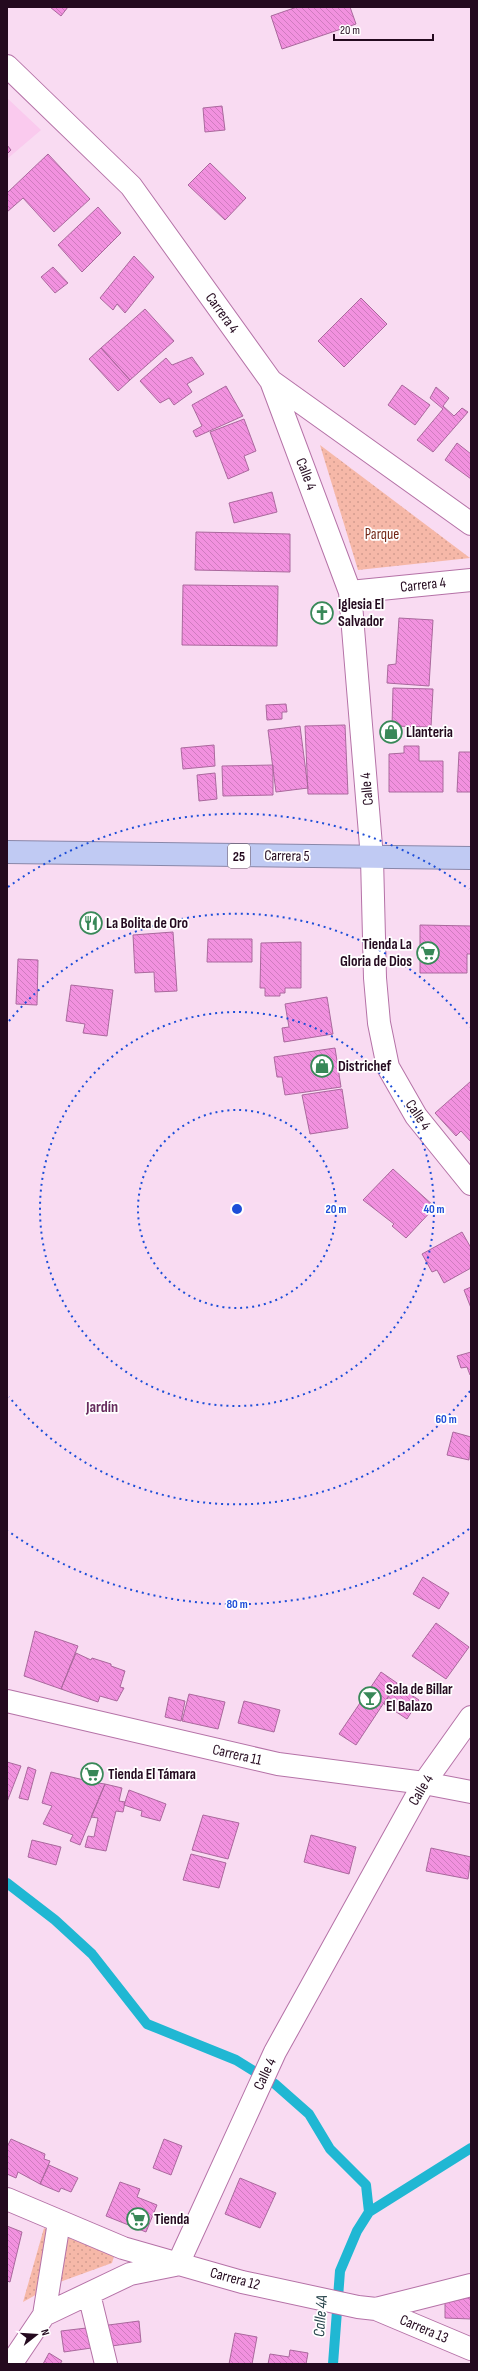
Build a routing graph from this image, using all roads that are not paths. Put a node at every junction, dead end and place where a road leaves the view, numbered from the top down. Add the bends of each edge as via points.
1 (7, 66) edge
2 (271, 381) junction
3 (471, 524) edge
4 (471, 580) edge
5 (350, 592) junction
6 (7, 852) edge
7 (372, 858) junction
8 (471, 858) edge
9 (471, 1184) edge
10 (7, 1701) edge
11 (471, 1717) edge
12 (424, 1783) junction
13 (471, 1792) edge
14 (7, 2199) edge
15 (59, 2222) junction
16 (178, 2264) junction
17 (471, 2285) edge
18 (89, 2294) junction
19 (367, 2308) junction
20 (44, 2315) junction
21 (471, 2349) edge
22 (11, 2364) edge
23 (106, 2364) edge

1 - 2 street, Carrera 4 via 130,186
2 - 3 street, Carrera 4
2 - 5 street, Calle 4
4 - 5 street, Carrera 4
5 - 7 street, Calle 4
6 - 7 highway, Carrera 5 / 25
7 - 8 highway, Carrera 5 / 25
7 - 9 street, Calle 4 via 375,978 388,1067 416,1116
10 - 12 street, Carrera 11 via 278,1764
11 - 12 street, Calle 4
12 - 13 street, Carrera 11
12 - 16 street, Calle 4 via 275,2052
14 - 15 street, Carrera 12
15 - 16 street, Carrera 12 via 123,2248
15 - 20 street
16 - 18 street via 130,2274
16 - 19 street, Carrera 12 via 300,2296
17 - 19 street, Carrera 12
18 - 20 street
18 - 23 street
19 - 21 street, Carrera 13
20 - 22 street

